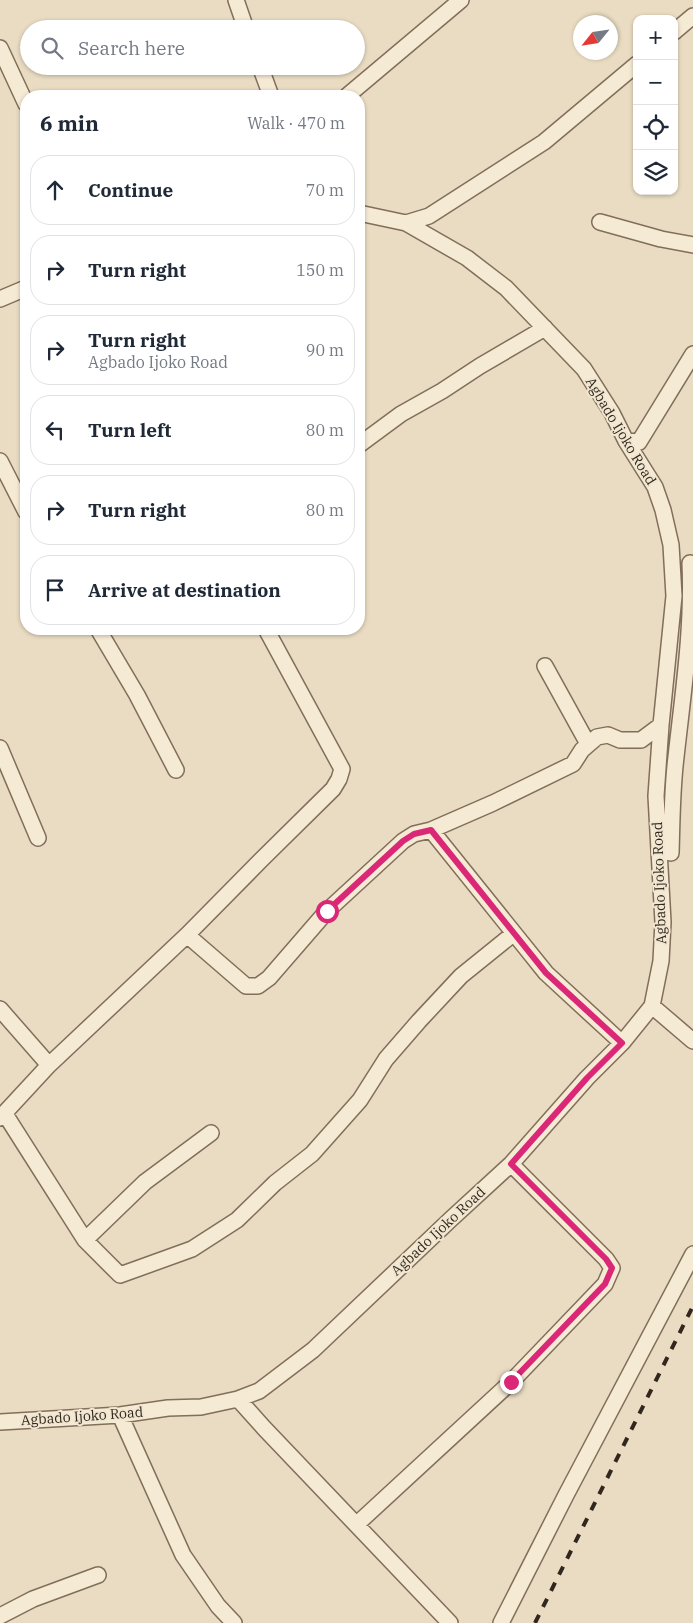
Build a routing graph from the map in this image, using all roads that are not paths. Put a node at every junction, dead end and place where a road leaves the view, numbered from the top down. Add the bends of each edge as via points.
1 (236, 0) edge
2 (460, 0) edge
3 (693, 16) edge
4 (243, 20) edge
5 (678, 29) edge
6 (0, 48) edge
7 (633, 67) edge
8 (263, 75) edge
9 (269, 90) edge
10 (354, 90) edge
11 (20, 91) edge
12 (365, 214) edge
13 (600, 222) dead end
14 (406, 223) junction
15 (693, 245) edge
16 (20, 291) edge
17 (0, 299) edge
18 (544, 328) junction
19 (693, 354) edge
20 (365, 441) edge
21 (626, 441) junction
22 (0, 462) edge
23 (20, 500) edge
24 (690, 563) dead end
25 (102, 635) edge
26 (269, 635) edge
27 (545, 666) dead end
28 (661, 725) junction
29 (588, 744) junction
30 (0, 748) edge
31 (176, 770) dead end
32 (431, 830) junction
33 (38, 838) dead end
34 (671, 853) dead end
35 (513, 934) junction
36 (187, 935) junction
37 (652, 1006) junction
38 (0, 1009) edge
39 (693, 1040) edge
40 (622, 1043) junction
41 (49, 1065) junction
42 (3, 1116) edge
43 (211, 1133) dead end
44 (511, 1164) junction
45 (85, 1240) junction
46 (693, 1254) edge
47 (238, 1399) junction
48 (120, 1415) junction
49 (0, 1422) edge
50 (356, 1524) junction
51 (98, 1575) dead end
52 (0, 1616) edge
53 (234, 1623) edge
54 (450, 1623) edge
55 (501, 1623) edge

1 - 4 street
2 - 10 street
3 - 5 street
6 - 11 street
7 - 14 street via 544,142 429,216
8 - 9 street
12 - 14 street, Agbado Ijoko Road
13 - 15 street
14 - 18 street, Agbado Ijoko Road via 467,258 506,288
16 - 17 street
18 - 20 street via 401,414
18 - 21 street, Agbado Ijoko Road via 584,369
19 - 21 street via 639,442
21 - 28 street, Agbado Ijoko Road via 655,487 671,546 674,596
22 - 23 street
24 - 34 street via 689,636 672,798
25 - 31 street
26 - 36 street via 342,769 333,789
27 - 29 street
28 - 29 street via 641,740 620,740 608,735 596,737
28 - 37 street, Agbado Ijoko Road via 656,796 661,961
29 - 32 street via 573,764
30 - 33 street
32 - 35 street
32 - 36 street via 403,841 327,911 269,978 258,986 246,986
35 - 40 street via 546,973
35 - 45 street via 461,976 419,1021 386,1059 360,1100 312,1154 236,1220 192,1249 120,1275
36 - 41 street
37 - 39 street
37 - 40 street, Agbado Ijoko Road
38 - 41 street
40 - 44 street, Agbado Ijoko Road
41 - 42 street
42 - 45 street
43 - 45 street via 145,1182
44 - 47 street, Agbado Ijoko Road via 313,1350 259,1391
44 - 50 street via 612,1268 605,1284 511,1382
46 - 55 street
47 - 48 street, Agbado Ijoko Road via 201,1408 168,1408
47 - 50 street
48 - 49 street, Agbado Ijoko Road
48 - 53 street via 183,1554 218,1606
50 - 54 street
51 - 52 street via 33,1599

